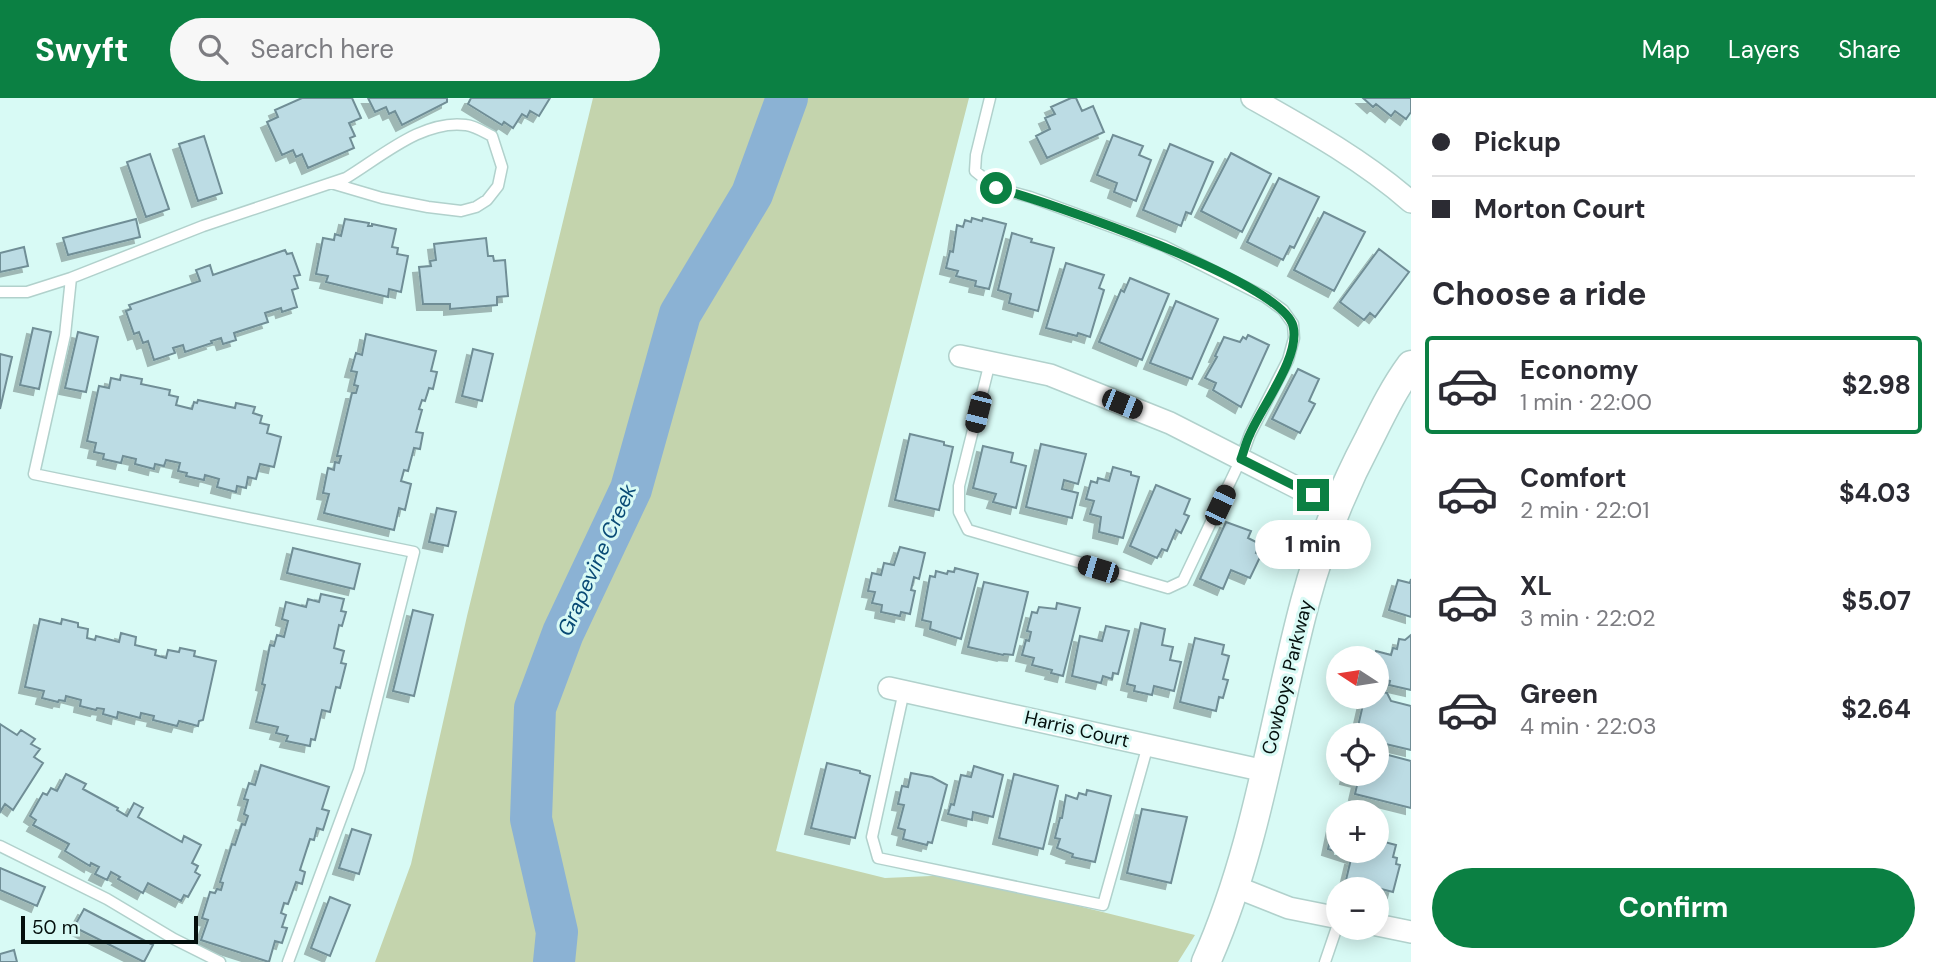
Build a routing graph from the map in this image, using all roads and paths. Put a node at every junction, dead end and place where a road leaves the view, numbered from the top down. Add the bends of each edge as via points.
1 (990, 98) edge
2 (1252, 98) edge
3 (331, 183) junction
4 (1411, 202) edge
5 (71, 278) junction
6 (0, 292) edge
7 (960, 356) dead end
8 (990, 362) junction
9 (1411, 365) edge
10 (1241, 459) junction
11 (1337, 508) junction
12 (897, 690) joint
13 (1148, 745) junction
14 (1265, 771) junction
15 (0, 846) edge
16 (1236, 887) junction
17 (1326, 916) edge
18 (1389, 927) edge
19 (1411, 932) edge
20 (1332, 940) edge
21 (220, 962) edge
22 (288, 962) edge
23 (1206, 962) edge
24 (1325, 962) edge

1 - 10 lane via 976,155 975,171 983,179 996,188 1164,246 1265,297 1293,324 1288,360
2 - 4 street via 1320,136
3 - 3 lane via 429,129 448,125 469,125 492,136 502,167 498,186 487,200 461,211 382,198
3 - 5 lane via 203,226
5 - 6 lane via 27,292
5 - 22 lane via 65,335 34,474 414,552 359,770
7 - 8 street
8 - 10 street via 1050,375 1170,423
8 - 10 lane via 959,486 959,512 968,530 1168,588 1183,581
9 - 11 street, Cowboys Parkway via 1356,463
10 - 11 street
11 - 14 street, Cowboys Parkway via 1305,600
12 - 13 street, Harris Court
12 - 13 lane via 872,837 878,858 1103,905
13 - 14 street, Harris Court
14 - 16 street, Cowboys Parkway
15 - 21 lane
16 - 17 street via 1289,908
16 - 23 street, Cowboys Parkway
18 - 19 street
20 - 24 lane

